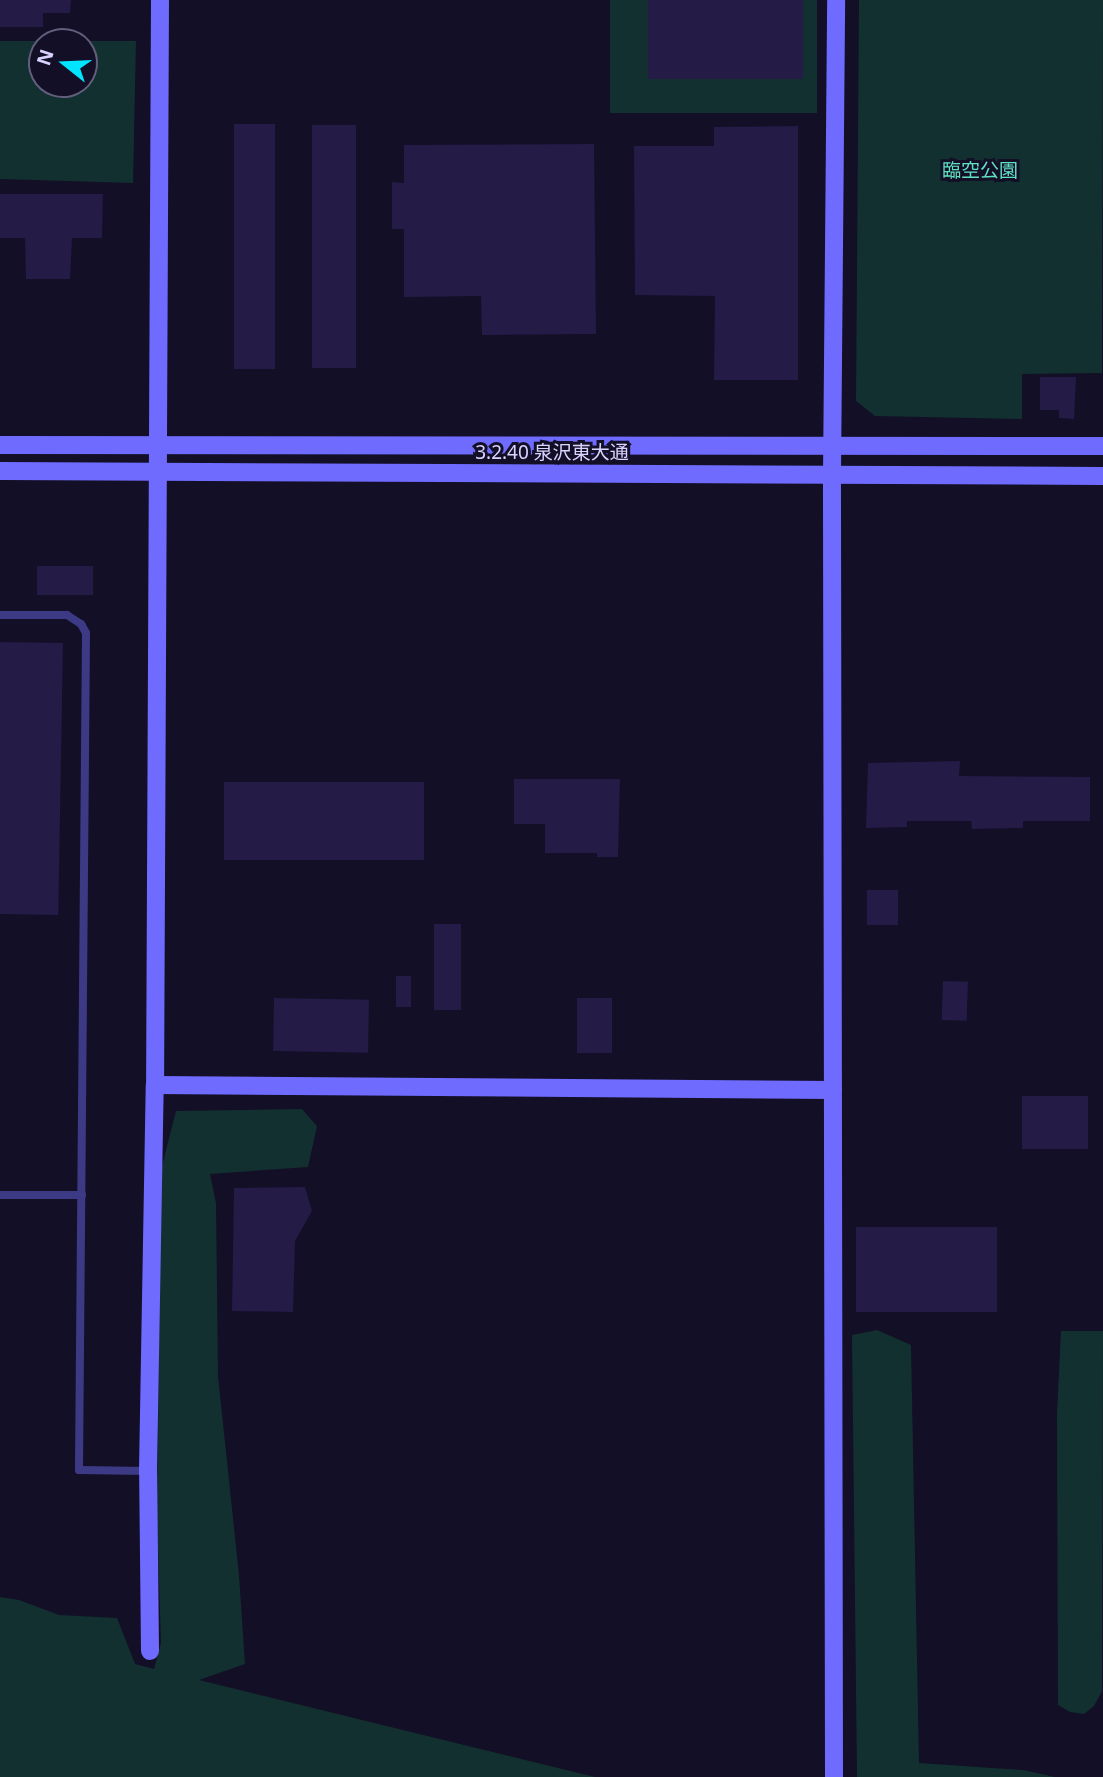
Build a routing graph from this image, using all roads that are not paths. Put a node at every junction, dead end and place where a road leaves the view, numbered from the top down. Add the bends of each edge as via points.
1 (160, 0) edge
2 (836, 0) edge
3 (0, 445) edge
4 (160, 445) junction
5 (833, 446) junction
6 (1103, 446) edge
7 (0, 471) edge
8 (159, 471) junction
9 (1103, 475) edge
10 (832, 476) junction
11 (0, 615) edge
12 (155, 1085) junction
13 (833, 1090) junction
14 (0, 1195) edge
15 (82, 1195) junction
16 (148, 1471) junction
17 (150, 1651) dead end
18 (834, 1777) edge

1 - 4 street
2 - 5 street
3 - 4 street, 3.2.40 泉沢東大通
4 - 5 street, 3.2.40 泉沢東大通
4 - 8 street
5 - 6 street, 3.2.40 泉沢東大通
5 - 10 street
7 - 8 street, 3.2.40 泉沢東大通
8 - 10 street, 3.2.40 泉沢東大通
8 - 12 street
9 - 10 street, 3.2.40 泉沢東大通
10 - 13 street
11 - 15 lane via 67,615 86,633
12 - 13 street
12 - 16 street
13 - 18 street
14 - 15 lane
15 - 16 lane via 79,1469
16 - 17 street

